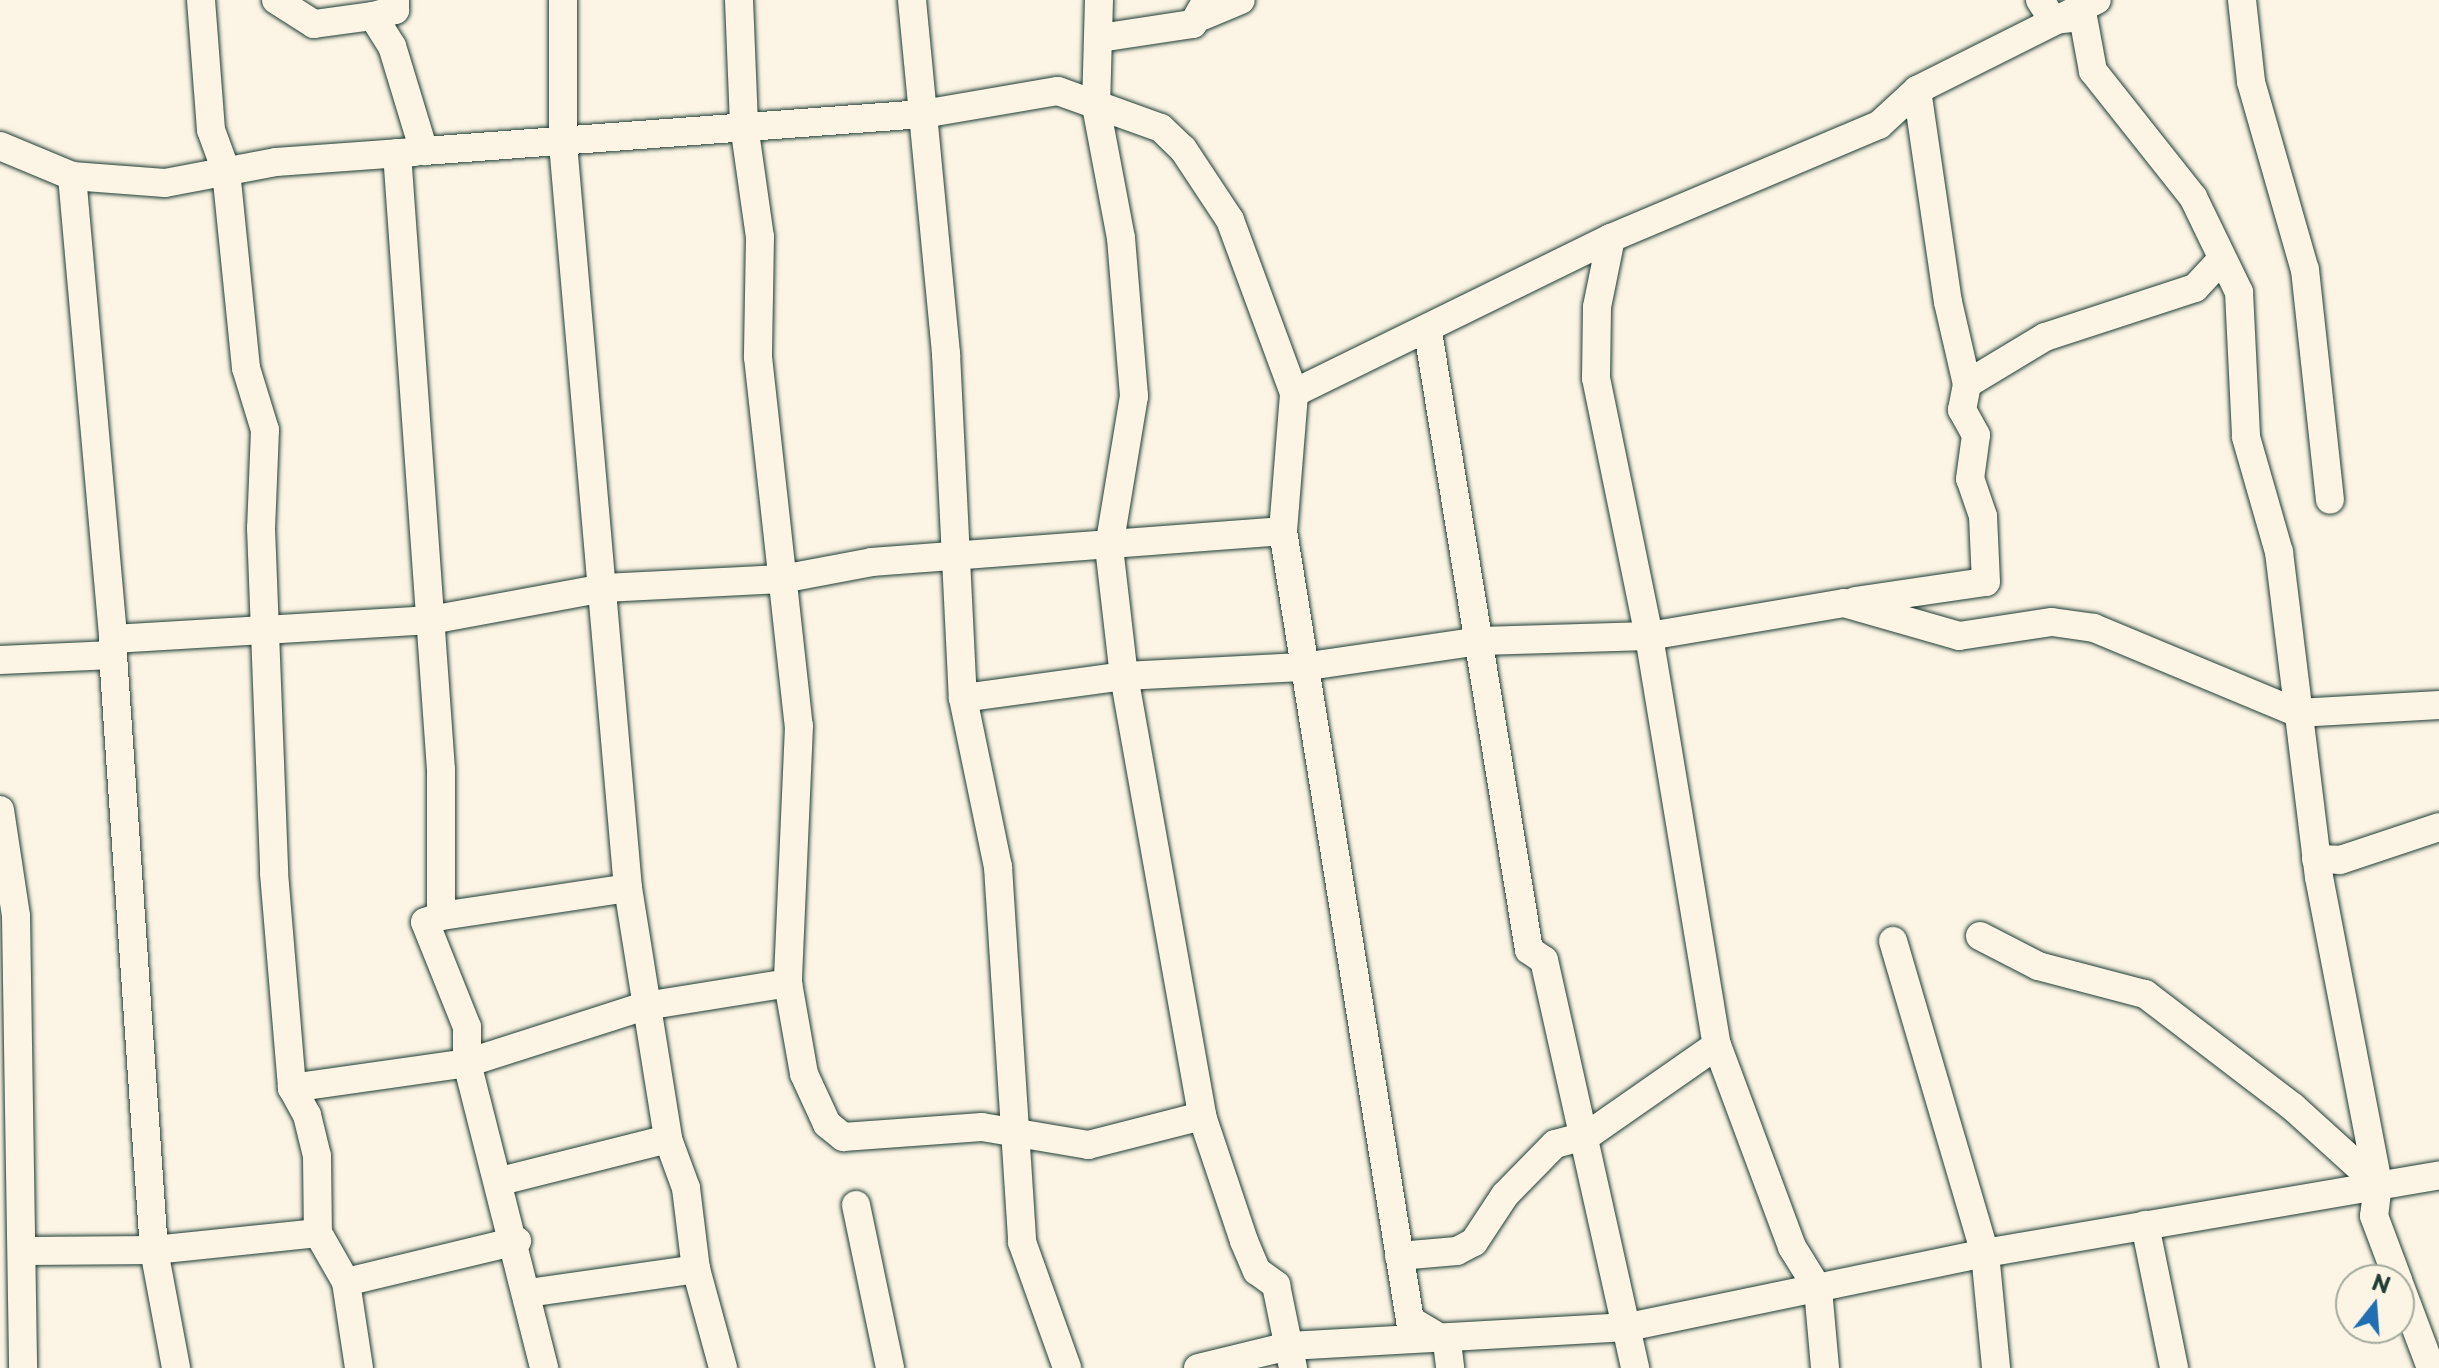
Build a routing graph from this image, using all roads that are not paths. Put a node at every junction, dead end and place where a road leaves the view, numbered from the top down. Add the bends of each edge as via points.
1 (201, 0) edge
2 (276, 0) edge
3 (563, 0) edge
4 (739, 0) edge
5 (912, 0) edge
6 (1099, 0) edge
7 (1241, 0) edge
8 (2097, 0) edge
9 (2242, 0) edge
10 (384, 8) edge
11 (1203, 8) edge
12 (2047, 10) edge
13 (1100, 38) junction
14 (1917, 90) junction
15 (1096, 106) junction
16 (923, 114) junction
17 (744, 125) junction
18 (563, 144) junction
19 (0, 146) edge
20 (410, 152) junction
21 (226, 171) junction
22 (72, 176) junction
23 (1611, 238) junction
24 (2219, 262) junction
25 (1428, 332) junction
26 (1967, 384) junction
27 (1294, 393) junction
28 (2330, 500) dead end
29 (1283, 531) junction
30 (1109, 547) junction
31 (958, 560) junction
32 (782, 579) junction
33 (604, 588) junction
34 (1830, 604) junction
35 (431, 620) junction
36 (265, 631) junction
37 (1649, 636) junction
38 (1480, 641) junction
39 (113, 647) junction
40 (0, 660) edge
41 (1302, 667) junction
42 (1124, 676) junction
43 (963, 698) junction
44 (2439, 705) edge
45 (2298, 713) junction
46 (0, 810) edge
47 (2439, 827) edge
48 (2316, 859) junction
49 (628, 888) junction
50 (441, 916) junction
51 (1980, 936) dead end
52 (1893, 941) dead end
53 (788, 983) junction
54 (645, 1006) junction
55 (1717, 1045) junction
56 (467, 1063) junction
57 (292, 1088) junction
58 (1202, 1116) junction
59 (1016, 1132) junction
60 (1588, 1135) junction
61 (668, 1139) junction
62 (11, 1141) edge
63 (2439, 1175) edge
64 (501, 1181) junction
65 (2378, 1184) junction
66 (856, 1205) dead end
67 (2145, 1225) junction
68 (318, 1233) junction
69 (517, 1241) junction
70 (154, 1250) junction
71 (26, 1251) junction
72 (1985, 1253) junction
73 (1399, 1256) junction
74 (2392, 1264) edge
75 (696, 1269) junction
76 (346, 1282) junction
77 (1818, 1289) junction
78 (528, 1293) junction
79 (2415, 1326) edge
80 (1628, 1327) junction
81 (1449, 1355) edge
82 (1291, 1357) edge
83 (541, 1367) edge
84 (23, 1368) edge
85 (176, 1368) edge
86 (359, 1368) edge
87 (723, 1368) edge
88 (890, 1368) edge
89 (1067, 1368) edge
90 (1198, 1368) edge
91 (1635, 1368) edge
92 (1825, 1368) edge
93 (1996, 1368) edge
94 (2174, 1368) edge
95 (2431, 1368) edge

1 - 21 street via 211,130
2 - 10 street via 314,24
3 - 18 street
4 - 17 street
5 - 16 street
6 - 13 street
7 - 11 street
8 - 12 street
9 - 28 street via 2251,82 2305,270
10 - 20 street
11 - 13 street
12 - 14 street
12 - 24 street via 2083,17 2093,71 2193,197
13 - 15 street
14 - 23 street via 1879,125
14 - 26 street
15 - 16 street via 1058,91
15 - 27 street via 1161,128 1183,149 1230,220
15 - 30 street via 1121,238 1134,396
16 - 17 street
16 - 31 street
17 - 18 street
17 - 32 street via 760,237 758,357
18 - 20 street
18 - 33 street
19 - 22 street
20 - 21 street
20 - 35 street
21 - 22 street via 165,183
21 - 36 street via 246,368 265,430
22 - 39 street
23 - 25 street
23 - 37 street via 1597,307 1596,378
24 - 26 street via 2195,288 2045,337
24 - 45 street via 2229,264 2239,292 2246,437 2273,524
25 - 27 street
25 - 38 street
26 - 34 street via 1962,410 1976,435 1970,479 1983,516 1986,582
27 - 29 street
29 - 30 street
29 - 41 street
30 - 31 street
30 - 42 street
31 - 32 street via 872,562
31 - 43 street
32 - 33 street
32 - 53 street via 799,726
33 - 35 street
33 - 49 street
34 - 37 street
34 - 45 street via 1855,604 1959,636 2052,622 2094,628
35 - 36 street
35 - 50 street
36 - 39 street
36 - 57 street
37 - 38 street
37 - 55 street
38 - 41 street
38 - 60 street via 1529,950 1544,960
39 - 40 street
39 - 70 street
41 - 42 street
41 - 73 street
42 - 43 street
42 - 58 street
43 - 59 street via 998,867
44 - 45 street
45 - 48 street
46 - 62 street via 16,916
47 - 48 street via 2340,860
48 - 65 street
49 - 50 street
49 - 54 street
50 - 56 street via 425,922 467,1027
51 - 65 street via 2038,966 2145,994 2293,1107
52 - 72 street
53 - 54 street
53 - 59 street via 804,1074 827,1124 843,1137 982,1127
54 - 56 street
54 - 61 street via 659,1053
55 - 60 street
55 - 77 street via 1792,1247
56 - 57 street
56 - 64 street
57 - 68 street via 317,1156
58 - 59 street via 1088,1145
58 - 82 street via 1257,1271 1276,1285
59 - 89 street via 1022,1242
60 - 73 street via 1555,1144 1505,1195 1474,1242 1457,1251
60 - 80 street
61 - 64 street
61 - 75 street via 686,1188
62 - 71 street
63 - 65 street
64 - 69 street
65 - 67 street
65 - 74 street via 2374,1216
66 - 88 street
67 - 72 street
67 - 94 street
68 - 70 street
68 - 76 street
69 - 76 street
69 - 78 street
70 - 71 street
70 - 85 street
71 - 84 street
72 - 77 street
72 - 93 street
73 - 81 street via 1410,1320
75 - 78 street
75 - 87 street
76 - 86 street
77 - 80 street
77 - 92 street
78 - 83 street
79 - 95 street
80 - 81 street
80 - 91 street
81 - 82 street
82 - 90 street

